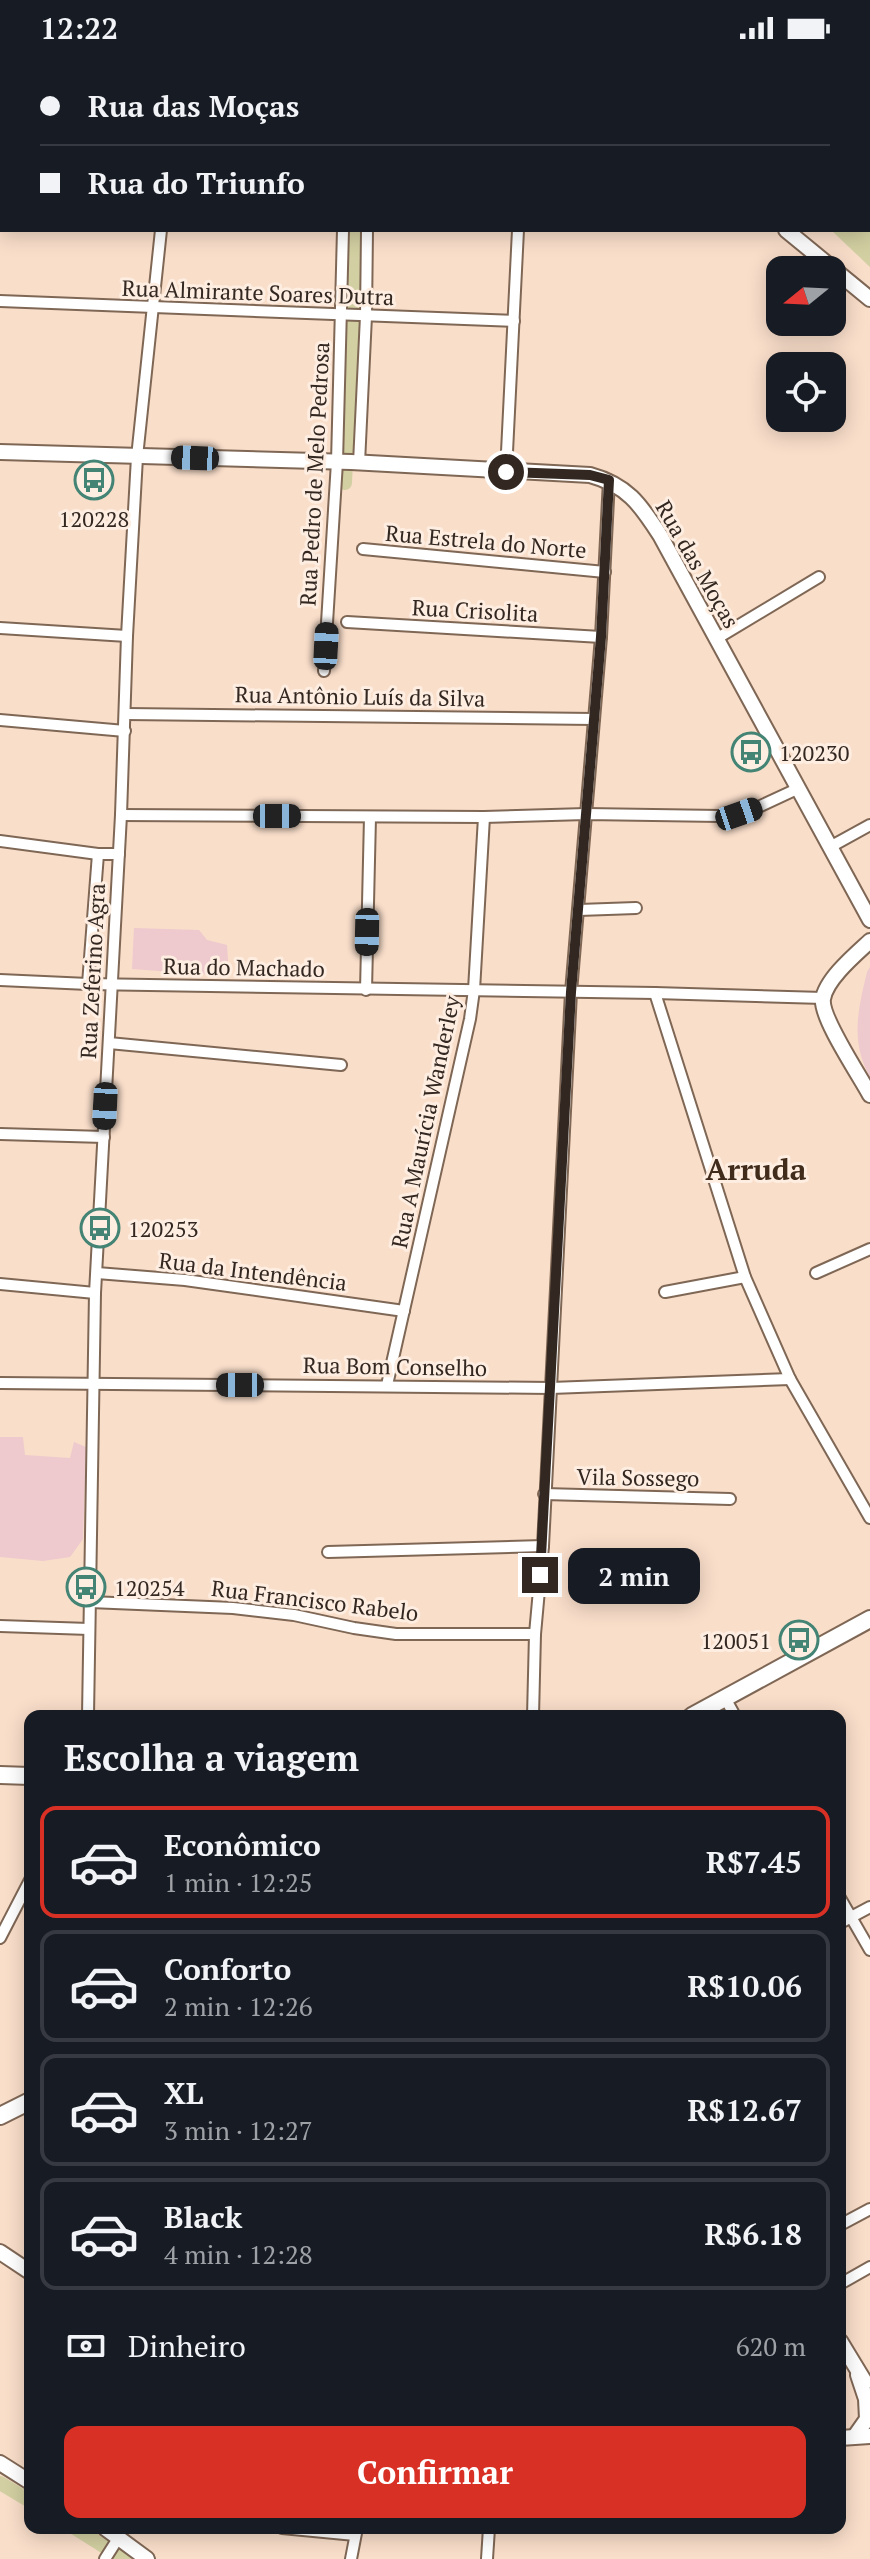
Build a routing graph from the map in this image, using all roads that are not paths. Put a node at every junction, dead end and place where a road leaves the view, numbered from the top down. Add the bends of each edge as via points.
1 (161, 232) edge
2 (343, 232) edge
3 (367, 232) edge
4 (518, 232) edge
5 (788, 232) edge
6 (870, 299) edge
7 (0, 301) edge
8 (155, 308) junction
9 (343, 315) junction
10 (365, 316) junction
11 (514, 321) junction
12 (0, 452) edge
13 (137, 457) junction
14 (347, 462) junction
15 (506, 472) junction
16 (609, 480) junction
17 (363, 549) dead end
18 (605, 572) junction
19 (819, 577) dead end
20 (347, 622) dead end
21 (0, 628) edge
22 (127, 636) junction
23 (601, 637) junction
24 (716, 639) junction
25 (324, 671) dead end
26 (126, 714) junction
27 (594, 719) junction
28 (0, 720) edge
29 (125, 731) junction
30 (797, 789) junction
31 (586, 814) junction
32 (121, 815) junction
33 (370, 817) junction
34 (484, 817) junction
35 (870, 825) edge
36 (0, 841) edge
37 (830, 847) junction
38 (98, 854) junction
39 (119, 854) junction
40 (636, 908) dead end
41 (579, 910) junction
42 (870, 920) edge
43 (870, 941) edge
44 (0, 980) edge
45 (88, 984) junction
46 (111, 984) junction
47 (366, 990) junction
48 (474, 990) junction
49 (571, 992) junction
50 (655, 993) junction
51 (823, 998) junction
52 (109, 1043) junction
53 (341, 1065) dead end
54 (870, 1095) edge
55 (0, 1134) edge
56 (104, 1137) junction
57 (870, 1249) edge
58 (97, 1273) junction
59 (816, 1273) dead end
60 (745, 1277) junction
61 (0, 1284) edge
62 (665, 1292) dead end
63 (95, 1293) junction
64 (404, 1311) junction
65 (790, 1379) junction
66 (0, 1383) edge
67 (93, 1385) junction
68 (387, 1385) junction
69 (551, 1388) junction
70 (544, 1494) junction
71 (730, 1499) dead end
72 (870, 1518) edge
73 (543, 1546) junction
74 (328, 1552) dead end
75 (90, 1602) junction
76 (870, 1619) edge
77 (0, 1626) edge
78 (89, 1629) junction
79 (535, 1634) junction
80 (725, 1698) junction
81 (88, 1710) edge
82 (533, 1710) edge
83 (703, 1710) edge
84 (732, 1710) edge
85 (0, 1775) edge
86 (24, 1776) edge
87 (24, 1892) edge
88 (870, 1907) edge
89 (846, 1909) edge
90 (851, 1918) junction
91 (846, 1920) edge
92 (0, 1938) edge
93 (870, 1950) edge
94 (24, 2104) edge
95 (0, 2116) edge
96 (870, 2209) edge
97 (846, 2222) edge
98 (0, 2252) edge
99 (24, 2267) edge
100 (870, 2267) edge
101 (846, 2281) edge
102 (846, 2352) edge
103 (858, 2375) junction
104 (870, 2389) edge
105 (855, 2437) edge
106 (0, 2463) edge
107 (24, 2478) edge
108 (110, 2534) edge
109 (356, 2534) edge
110 (489, 2534) edge
111 (116, 2540) junction
112 (106, 2559) edge
113 (147, 2559) edge
114 (351, 2559) edge
115 (487, 2559) edge

1 - 8 street, Rua Zeferino Agra
2 - 9 street, Rua Pedro de Melo Pedrosa
3 - 10 street
4 - 11 street
5 - 6 street
7 - 8 street, Rua Almirante Soares Dutra
8 - 9 street, Rua Almirante Soares Dutra
8 - 13 street, Rua Zeferino Agra
9 - 10 street, Rua Almirante Soares Dutra
9 - 14 street, Rua Pedro de Melo Pedrosa
10 - 11 street, Rua Almirante Soares Dutra
10 - 14 street
11 - 15 street
12 - 13 street
13 - 14 street
13 - 22 street, Rua Zeferino Agra
14 - 15 street
14 - 25 street, Rua Pedro de Melo Pedrosa via 336,479
15 - 16 street
16 - 18 street
16 - 24 street, Rua das Moças via 644,510
17 - 18 street, Rua Estrela do Norte
18 - 23 street
19 - 24 street
20 - 23 street, Rua Crisolita
21 - 22 street
22 - 26 street, Rua Zeferino Agra
23 - 27 street
24 - 30 street, Rua das Moças
26 - 27 street, Rua Antônio Luís da Silva
26 - 29 street, Rua Zeferino Agra
27 - 31 street
28 - 29 street
29 - 32 street, Rua Zeferino Agra
30 - 31 street via 739,814
30 - 37 street, Rua das Moças
31 - 34 street
31 - 41 street
32 - 33 street
32 - 39 street, Rua Zeferino Agra
33 - 34 street
33 - 47 street
34 - 48 street, Rua A Maurícia Wanderley
35 - 37 street
36 - 38 street
37 - 42 street, Rua das Moças
38 - 39 street
38 - 45 street, Rua Zeferino Agra
39 - 46 street, Rua Zeferino Agra
40 - 41 street
41 - 49 street
43 - 51 street via 843,966
44 - 45 street, Rua do Machado
45 - 46 street, Rua do Machado
46 - 47 street, Rua do Machado
46 - 52 street, Rua Zeferino Agra
47 - 48 street, Rua do Machado
48 - 49 street, Rua do Machado
48 - 64 street, Rua A Maurícia Wanderley
49 - 50 street, Rua do Machado
49 - 69 street
50 - 51 street, Rua do Machado
50 - 60 street
51 - 54 street via 829,1023
52 - 53 street
52 - 56 street, Rua Zeferino Agra
55 - 56 street
56 - 58 street, Rua Zeferino Agra
57 - 59 street
58 - 63 street, Rua Zeferino Agra
58 - 64 street, Rua da Intendência
60 - 62 street
60 - 65 street
61 - 63 street
63 - 67 street, Rua Zeferino Agra
64 - 68 street, Rua A Maurícia Wanderley
65 - 69 street, Rua Bom Conselho
65 - 72 street
66 - 67 street, Rua Bom Conselho
67 - 68 street, Rua Bom Conselho
67 - 75 street, Rua Zeferino Agra
68 - 69 street, Rua Bom Conselho
69 - 70 street
70 - 71 street, Vila Sossego
70 - 73 street
73 - 74 street
73 - 79 street
75 - 78 street, Rua Zeferino Agra
75 - 79 street, Rua Francisco Rabelo via 233,1608 396,1634
76 - 80 main road
77 - 78 street
78 - 81 street, Rua Zeferino Agra
79 - 82 street
80 - 83 main road
80 - 84 street
85 - 86 main road
87 - 92 street
88 - 90 street
89 - 90 street
90 - 91 street
90 - 93 street
94 - 95 main road
96 - 97 street
98 - 99 street
100 - 101 street
102 - 103 street
103 - 104 street
103 - 105 street via 867,2419
106 - 107 street
108 - 111 street
109 - 114 street
110 - 115 street
111 - 112 street
111 - 113 street

